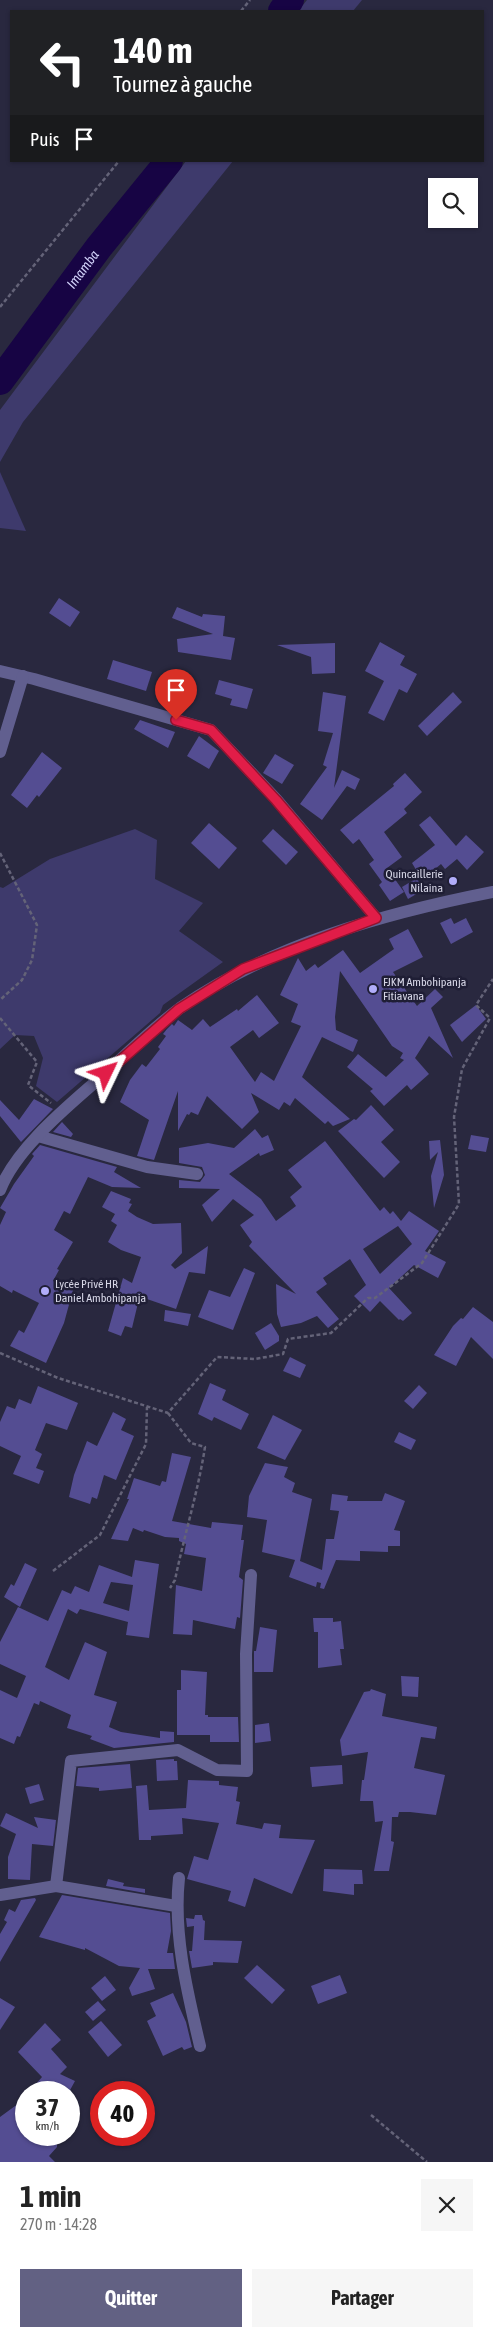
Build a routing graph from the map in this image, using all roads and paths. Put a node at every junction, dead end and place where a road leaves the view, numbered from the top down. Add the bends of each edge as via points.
1 (250, 0) edge
2 (242, 10) edge
3 (118, 162) edge
4 (0, 307) edge
5 (0, 671) edge
6 (23, 676) junction
7 (0, 752) edge
8 (0, 853) edge
9 (493, 892) edge
10 (376, 918) junction
11 (493, 979) edge
12 (0, 1000) edge
13 (0, 1018) edge
14 (62, 1111) junction
15 (38, 1136) junction
16 (197, 1174) dead end
17 (0, 1190) edge
18 (0, 1354) edge
19 (147, 1407) junction
20 (168, 1413) junction
21 (53, 1571) dead end
22 (251, 1575) dead end
23 (170, 1588) dead end
24 (179, 1878) dead end
25 (56, 1886) junction
26 (0, 1894) edge
27 (176, 1906) junction
28 (200, 2046) dead end
29 (371, 2115) dead end
30 (427, 2162) edge

1 - 2 path
3 - 4 path
5 - 6 street
6 - 7 street
6 - 10 street via 211,730 276,800
8 - 12 path via 37,924 32,960 22,980
9 - 10 street
10 - 14 street via 243,969 179,1009
11 - 20 path via 476,1005 490,1018 462,1069 454,1117 459,1204 422,1262 375,1298 368,1298 331,1333 288,1340 283,1354 256,1359 217,1357
13 - 14 path via 37,1062 28,1085
14 - 15 street
15 - 16 street via 147,1167
15 - 17 street
18 - 19 path via 58,1378
19 - 20 path
19 - 21 path via 146,1444 100,1535
20 - 23 path via 191,1443 205,1447 175,1580
22 - 25 street via 246,1654 246,1771 217,1770 178,1750 71,1761
24 - 27 street
25 - 26 street
25 - 27 street
27 - 28 street via 187,1991
29 - 30 path

